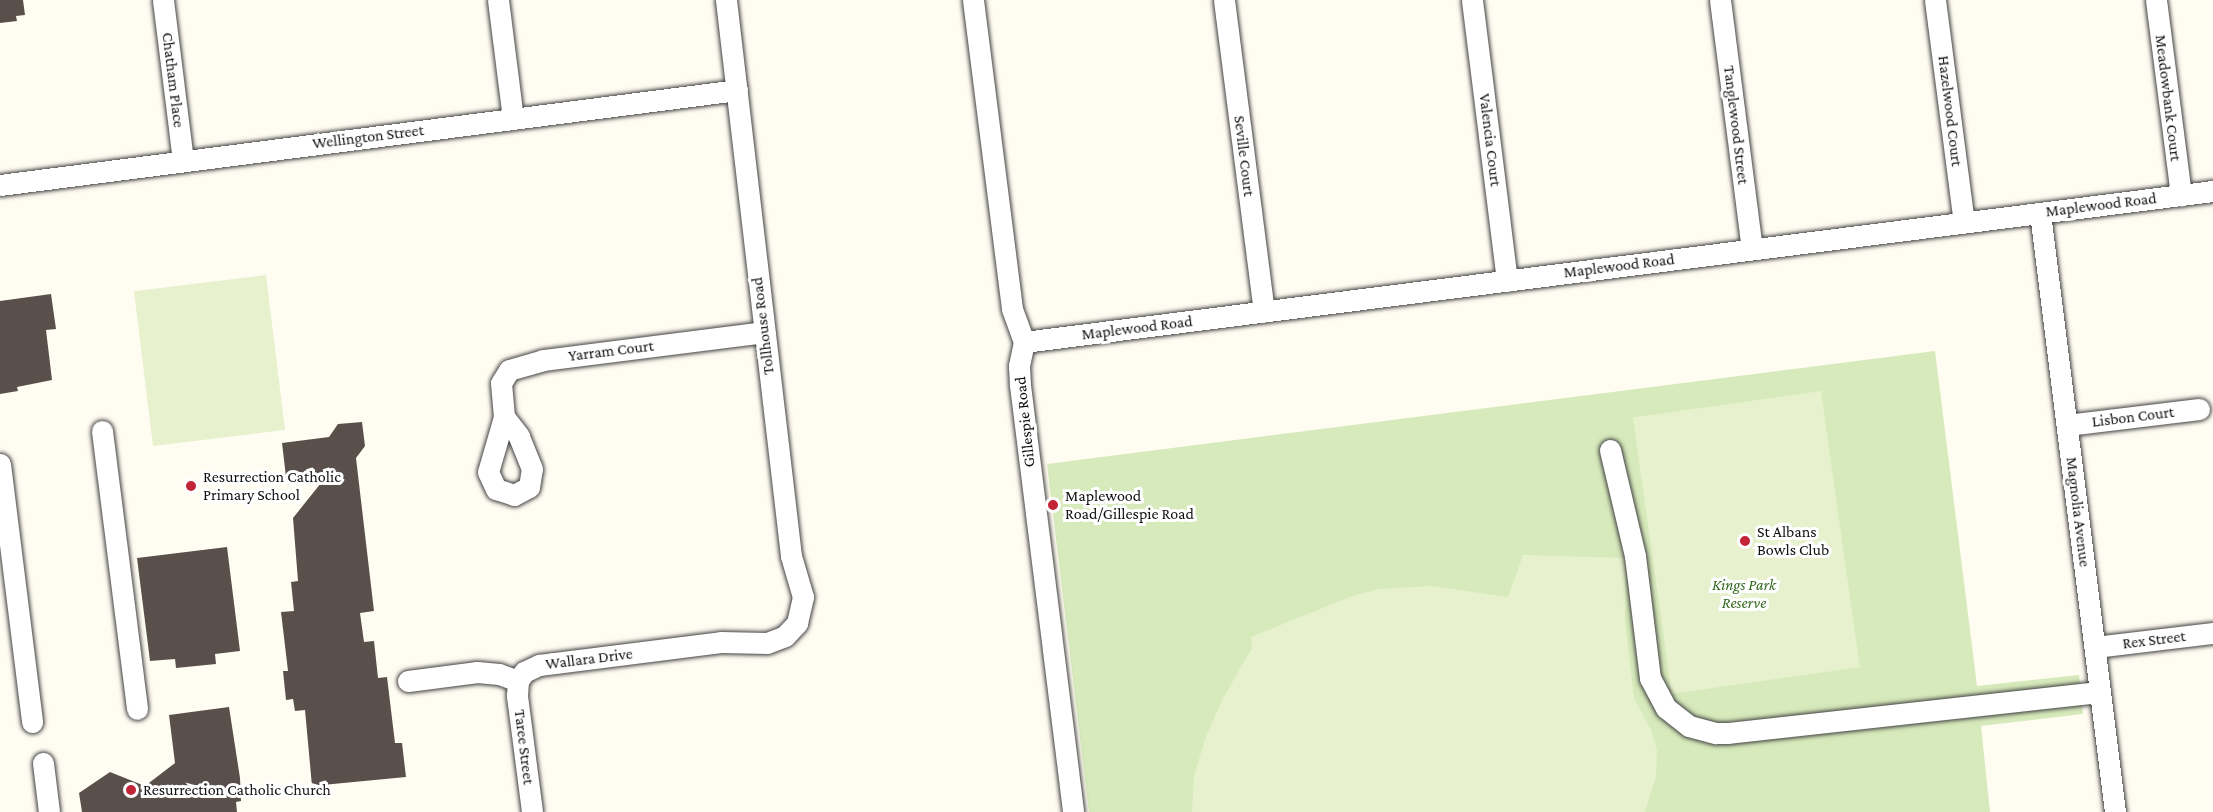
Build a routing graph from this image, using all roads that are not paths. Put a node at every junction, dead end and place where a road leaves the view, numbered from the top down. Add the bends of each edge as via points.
1 (163, 0) edge
2 (498, 0) edge
3 (726, 0) edge
4 (973, 0) edge
5 (1224, 0) edge
6 (1472, 0) edge
7 (1720, 0) edge
8 (1935, 0) edge
9 (2156, 0) edge
10 (737, 90) junction
11 (513, 119) junction
12 (183, 161) junction
13 (0, 185) edge
14 (2213, 191) edge
15 (2181, 195) junction
16 (2040, 213) junction
17 (1964, 222) junction
18 (1752, 249) junction
19 (1507, 281) junction
20 (1264, 311) junction
21 (764, 332) junction
22 (1024, 342) junction
23 (2199, 409) dead end
24 (504, 417) dead end
25 (2067, 425) junction
26 (102, 431) dead end
27 (1610, 450) dead end
28 (0, 464) edge
29 (2213, 633) edge
30 (777, 640) joint
31 (2095, 647) junction
32 (408, 681) dead end
33 (518, 681) junction
34 (2100, 692) junction
35 (137, 709) dead end
36 (32, 722) dead end
37 (43, 763) dead end
38 (49, 812) edge
39 (532, 812) edge
40 (1073, 812) edge
41 (2115, 812) edge

1 - 12 street, Chatham Place
2 - 11 street
3 - 10 street, Tollhouse Road
4 - 22 street, Gillespie Road via 1012,309
5 - 20 street, Seville Court
6 - 19 street, Valencia Court
7 - 18 street, Tanglewood Street
8 - 17 street, Hazelwood Court
9 - 15 street, Meadowbank Court
10 - 11 street, Wellington Street
10 - 21 street, Tollhouse Road
11 - 12 street, Wellington Street
12 - 13 street, Wellington Street
14 - 15 street, Maplewood Road
15 - 16 street, Maplewood Road
16 - 17 street, Maplewood Road
16 - 25 street, Magnolia Avenue
17 - 18 street, Maplewood Road
18 - 19 street, Maplewood Road
19 - 20 street, Maplewood Road
20 - 22 street, Maplewood Road
21 - 24 street, Yarram Court via 522,364 509,370 501,383
21 - 30 street, Tollhouse Road via 791,556 803,605 797,623
22 - 40 street, Gillespie Road via 1020,386
23 - 25 street, Lisbon Court
25 - 31 street, Magnolia Avenue
26 - 35 street
27 - 34 street via 1635,556 1650,678 1666,708 1689,726 1728,734
28 - 36 street
29 - 31 street, Rex Street
30 - 33 street, Wallara Drive via 721,642 539,665 530,668
31 - 34 street, Magnolia Avenue
32 - 33 street via 477,672
33 - 39 street, Taree Street
34 - 41 street, Magnolia Avenue
37 - 38 street

